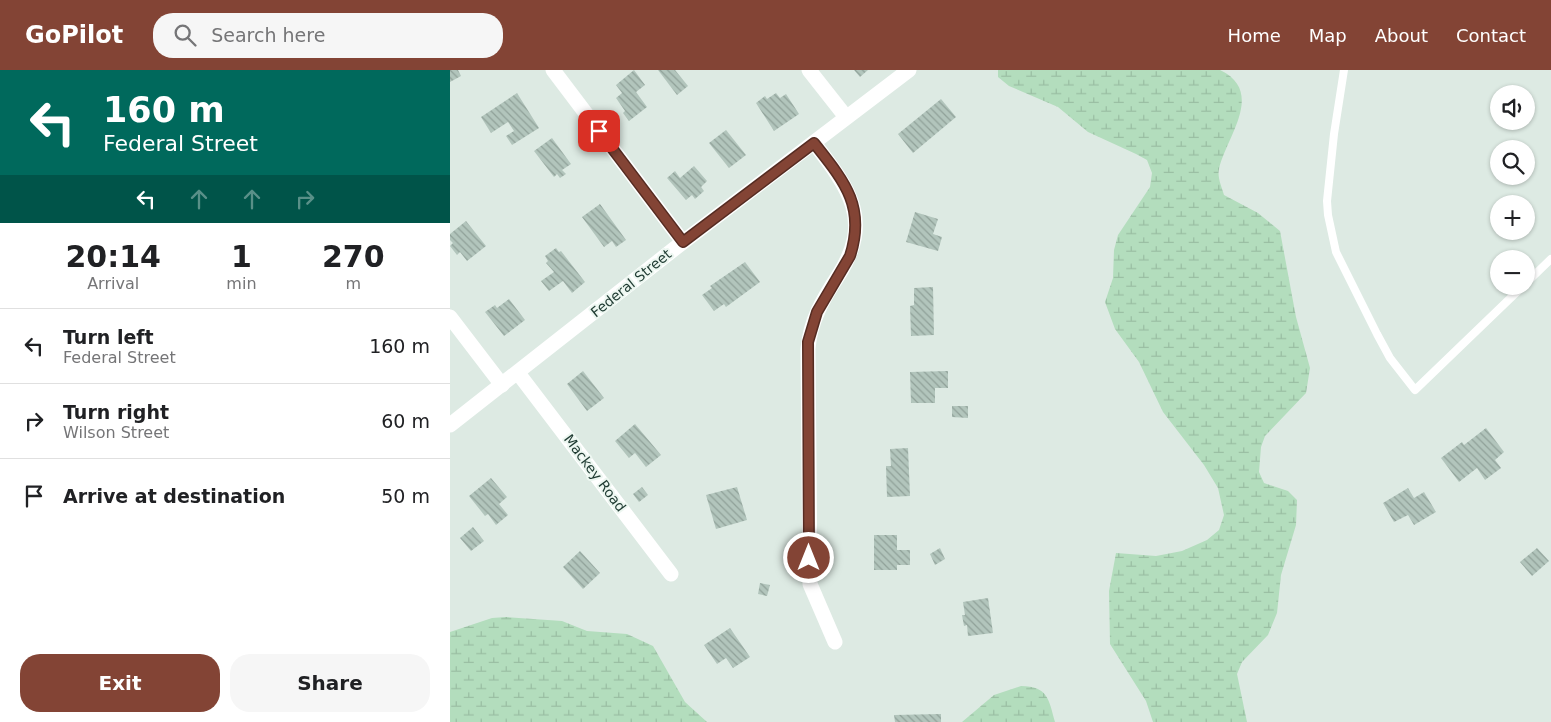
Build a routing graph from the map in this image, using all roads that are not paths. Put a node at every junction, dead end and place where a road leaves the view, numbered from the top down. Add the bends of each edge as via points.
1 (553, 70) edge
2 (809, 70) edge
3 (909, 70) edge
4 (1344, 70) edge
5 (846, 117) junction
6 (814, 143) junction
7 (683, 242) junction
8 (1551, 259) edge
9 (1535, 274) edge
10 (1514, 295) edge
11 (450, 316) edge
12 (518, 373) junction
13 (502, 385) junction
14 (450, 425) edge
15 (670, 574) dead end
16 (835, 642) dead end

1 - 7 street
2 - 5 street
3 - 5 street, Federal Street
4 - 10 lane via 1328,201 1336,252 1376,334 1415,390
5 - 6 street, Federal Street
6 - 7 street, Federal Street
6 - 16 street via 848,192 856,228 850,256 812,324 808,349 810,584
7 - 12 street, Federal Street
8 - 9 lane
11 - 13 street
12 - 13 street, Federal Street
12 - 15 street, Mackey Road
13 - 14 street, Federal Street

